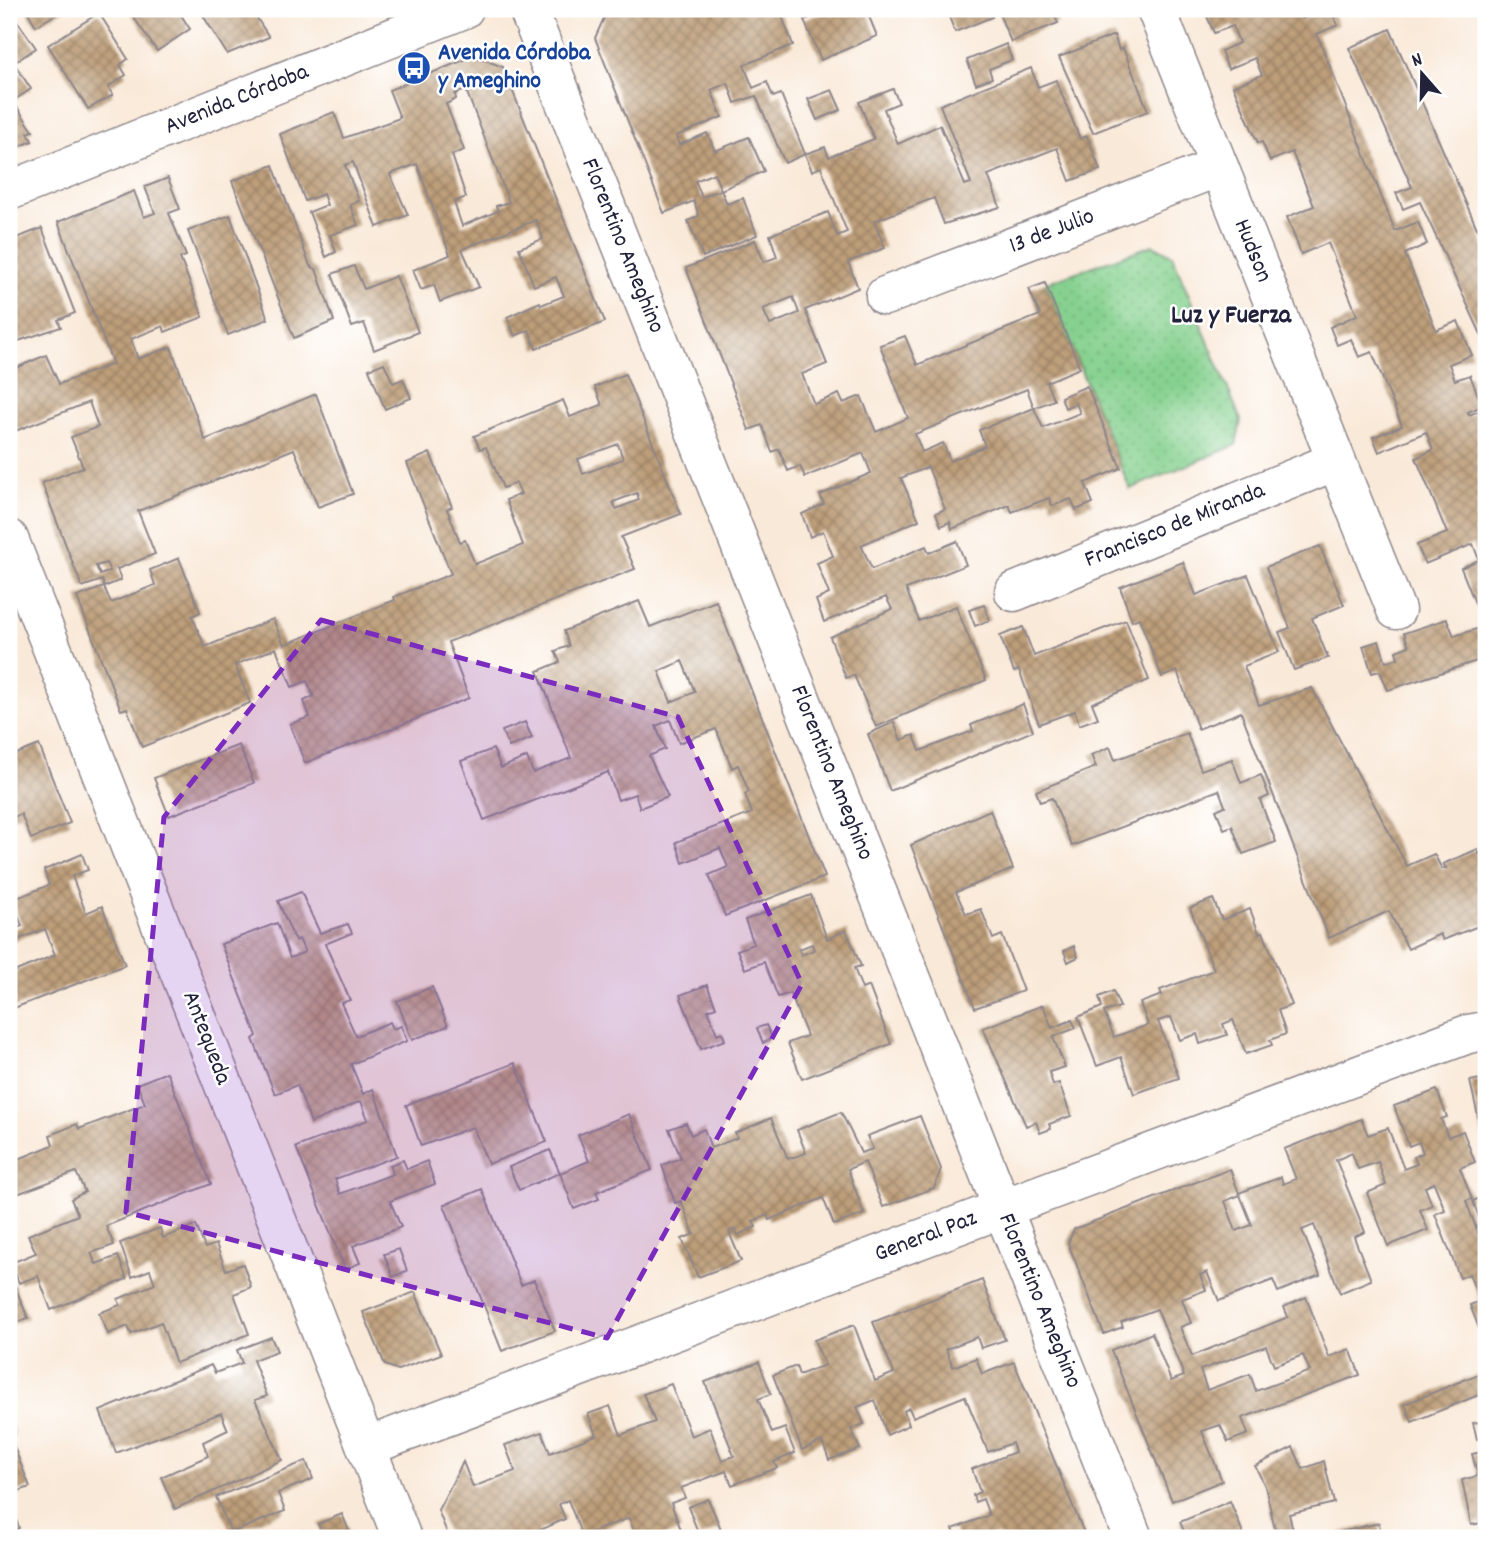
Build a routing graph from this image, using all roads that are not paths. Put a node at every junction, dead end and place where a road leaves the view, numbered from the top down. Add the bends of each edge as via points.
1 (464, 9) edge
2 (528, 9) edge
3 (1156, 9) edge
4 (414, 18) edge
5 (1219, 167) junction
6 (9, 191) edge
7 (885, 296) dead end
8 (1336, 461) junction
9 (9, 539) edge
10 (1014, 592) dead end
11 (1395, 610) dead end
12 (1486, 1031) edge
13 (1003, 1208) junction
14 (366, 1447) junction
15 (402, 1538) edge
16 (1133, 1538) edge

1 - 4 street, Avenida Córdoba
2 - 13 street, Florentino Ameghino
3 - 5 street, Hudson
4 - 6 street, Avenida Córdoba
5 - 7 street, 13 de Julio
5 - 8 street, Hudson
8 - 10 street, Francisco de Miranda
8 - 11 street, Hudson
9 - 14 street, Antequeda
12 - 13 street, General Paz
13 - 14 street, General Paz
13 - 16 street, Florentino Ameghino
14 - 15 street, Antequeda

